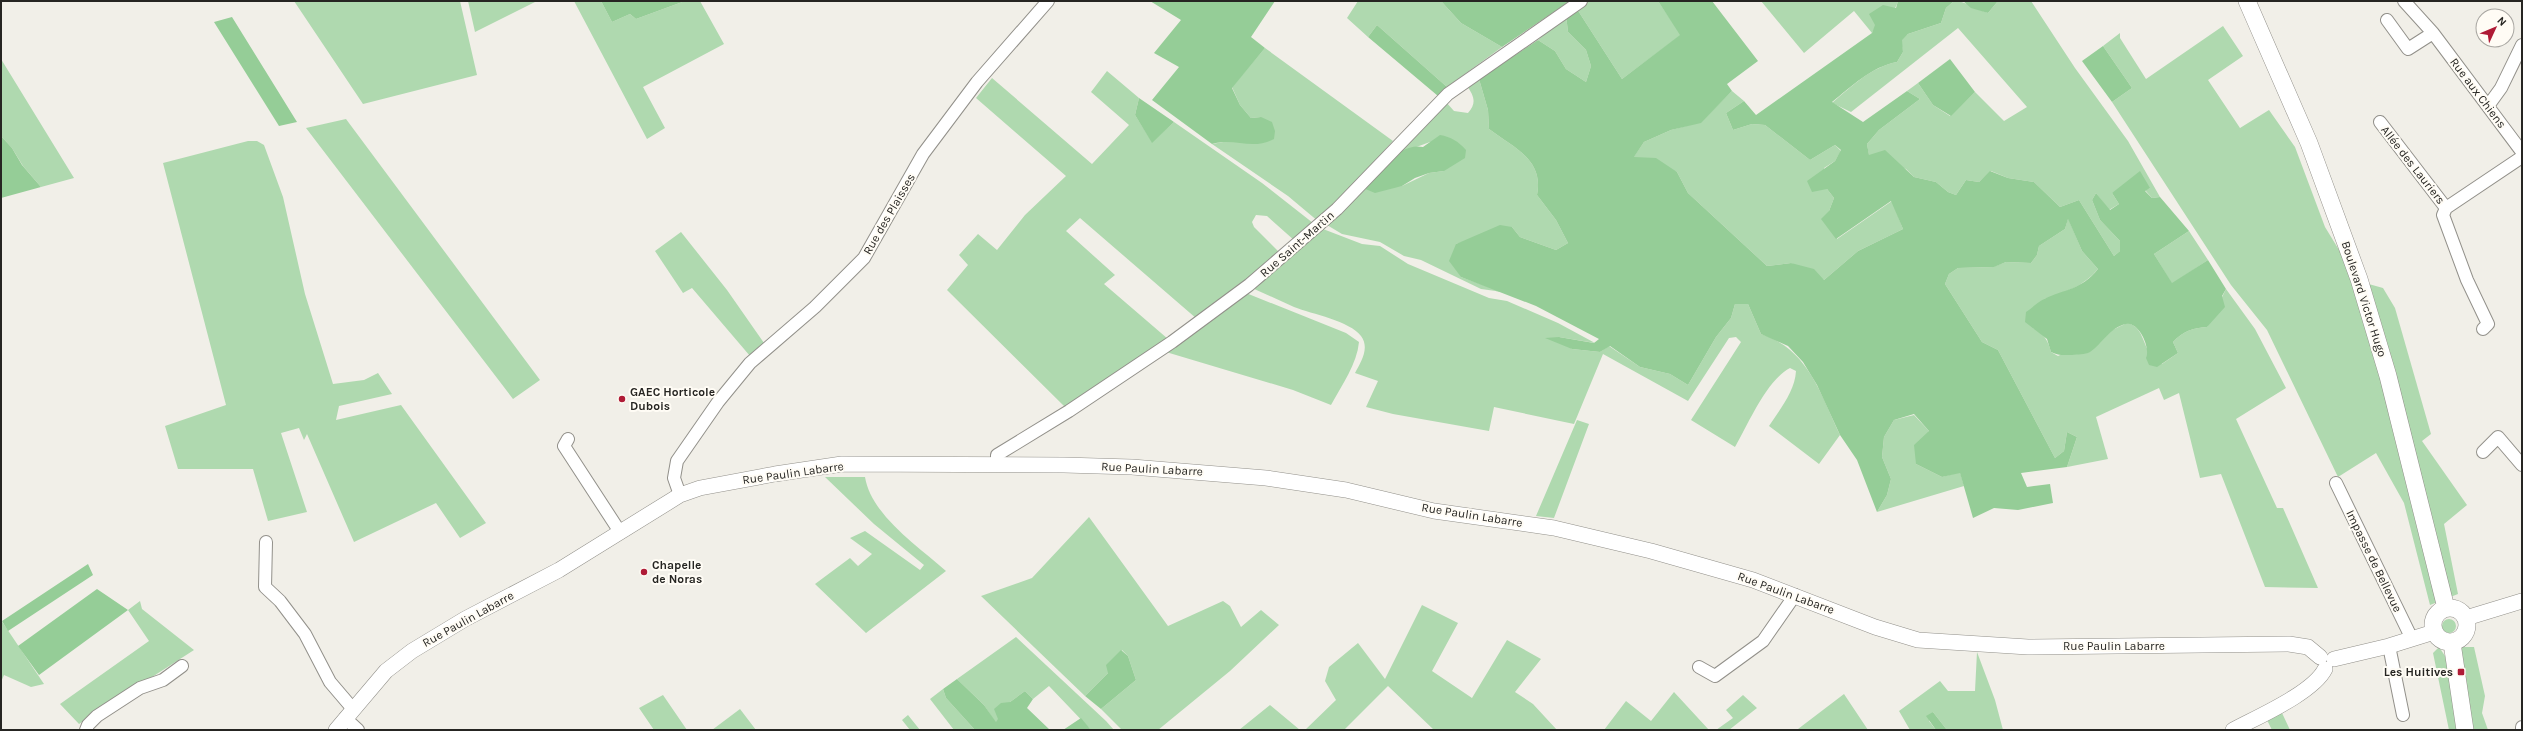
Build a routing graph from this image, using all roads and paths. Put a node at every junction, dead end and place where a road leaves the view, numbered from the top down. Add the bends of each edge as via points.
1 (1048, 1) edge
2 (1581, 1) edge
3 (2247, 1) edge
4 (2404, 1) edge
5 (2387, 20) dead end
6 (2433, 33) junction
7 (2522, 45) edge
8 (2488, 106) junction
9 (2380, 122) dead end
10 (2522, 152) edge
11 (2522, 157) edge
12 (2446, 208) junction
13 (2482, 329) dead end
14 (568, 439) dead end
15 (2483, 452) dead end
16 (997, 464) junction
17 (2522, 465) edge
18 (2336, 483) dead end
19 (680, 495) junction
20 (620, 532) junction
21 (266, 542) dead end
22 (1795, 595) junction
23 (2522, 601) edge
24 (2446, 608) junction
25 (2466, 618) junction
26 (2434, 632) junction
27 (2412, 639) junction
28 (2452, 643) junction
29 (2389, 646) junction
30 (2326, 662) junction
31 (182, 666) dead end
32 (1699, 667) dead end
33 (2403, 715) dead end
34 (345, 719) edge
35 (86, 730) edge
36 (358, 730) edge
37 (2233, 730) edge
38 (2465, 730) edge

1 - 19 street, Rue des Plaisses via 977,82 923,154 864,258 815,307 750,363 718,402 677,461 674,478
2 - 16 street, Rue Saint-Martin via 1448,94 1337,209 1249,285 1172,342 1069,411 997,455
3 - 24 main road, Boulevard Victor Hugo via 2309,144 2359,279 2390,383
4 - 6 street, Rue aux Chiens
5 - 6 street via 2408,49
6 - 8 street, Rue aux Chiens
7 - 8 street via 2501,88
8 - 10 street, Rue aux Chiens
9 - 12 street, Allée des Lauriers
11 - 12 street
12 - 13 street via 2443,215 2467,280 2488,324
14 - 20 street via 564,446
15 - 17 street via 2498,437
16 - 19 street, Rue Paulin Labarre via 821,466 700,488
16 - 22 street, Rue Paulin Labarre via 1132,467 1304,482 1434,511 1564,530 1693,562
18 - 27 street, Impasse de Bellevue
19 - 20 street, Rue Paulin Labarre
20 - 34 street, Rue Paulin Labarre via 558,570 465,619 412,651 386,671
21 - 34 street via 265,587 280,601 304,634 330,682
22 - 30 street, Rue Paulin Labarre via 1875,627 1918,640 2028,647 2289,644 2308,647
22 - 32 street via 1763,641 1716,676
23 - 25 street
24 - 25 main road via 2458,610
24 - 26 main road via 2436,615 2432,622
25 - 28 main road via 2468,623 2464,636
26 - 27 street
26 - 28 main road via 2443,642
27 - 29 street
28 - 38 main road
29 - 30 street
29 - 33 street via 2406,701
30 - 37 street via 2322,676 2307,689
31 - 35 street via 163,680 140,688 97,716
34 - 36 street

